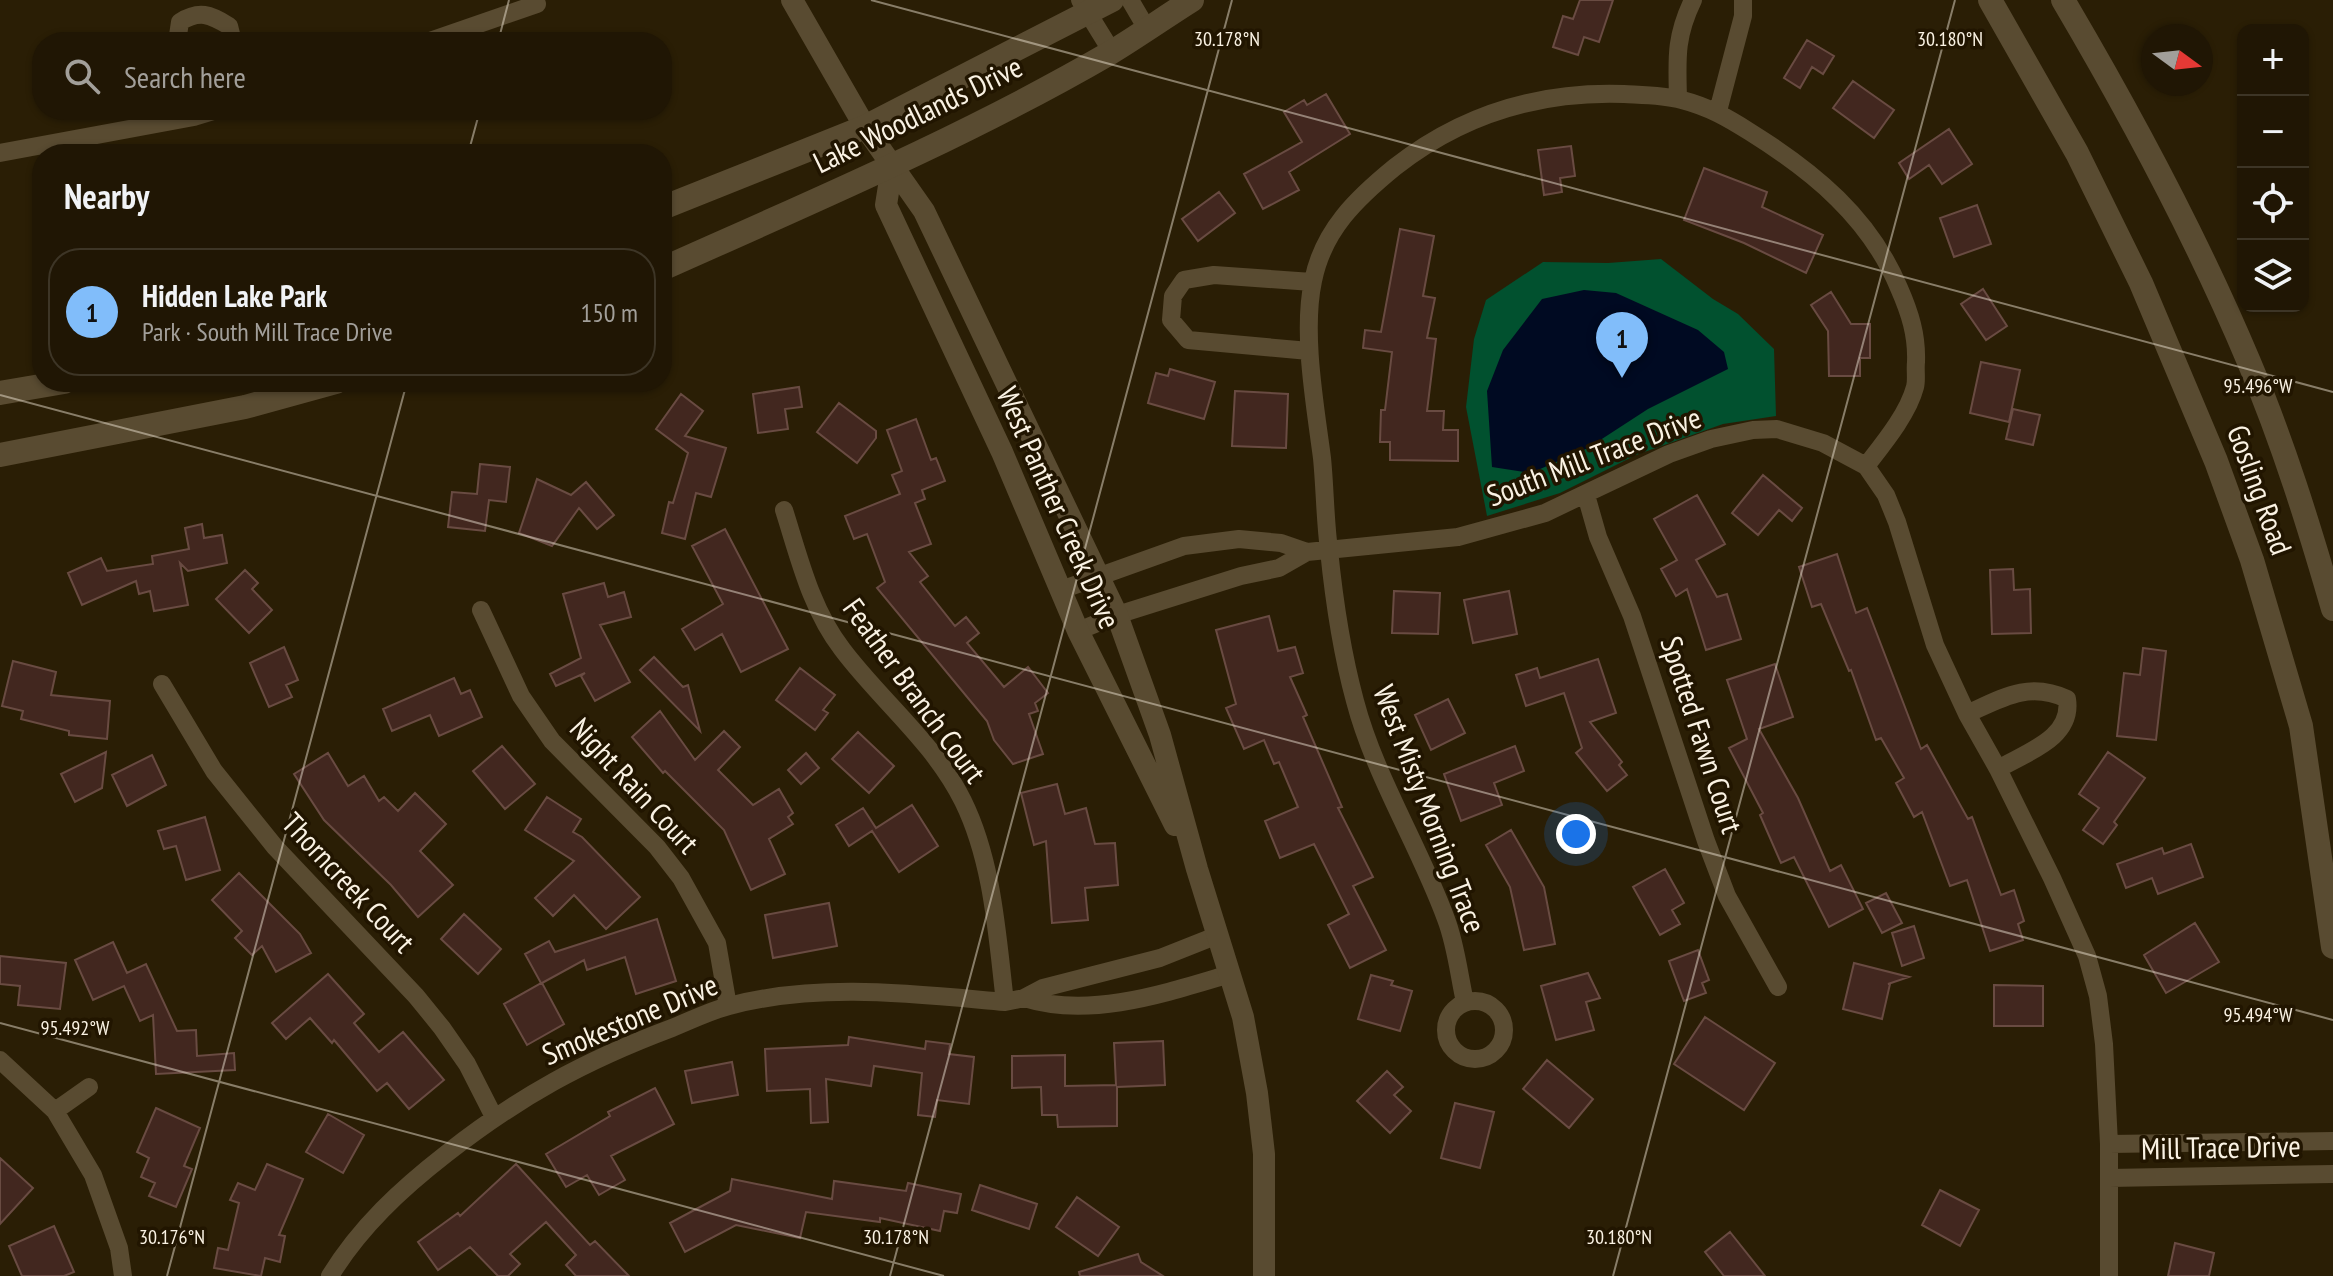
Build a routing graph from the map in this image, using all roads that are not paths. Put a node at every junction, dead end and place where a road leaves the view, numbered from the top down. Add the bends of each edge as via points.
1 (792, 0) edge
2 (1112, 0) edge
3 (1130, 0) edge
4 (1192, 0) edge
5 (1693, 0) edge
6 (1743, 0) edge
7 (1990, 0) edge
8 (2063, 0) edge
9 (535, 2) edge
10 (1084, 7) edge
11 (1147, 29) junction
12 (178, 32) edge
13 (230, 32) edge
14 (454, 32) edge
15 (1112, 52) junction
16 (1678, 98) junction
17 (1718, 111) junction
18 (164, 120) edge
19 (865, 127) junction
20 (45, 144) edge
21 (32, 147) edge
22 (0, 153) edge
23 (892, 167) junction
24 (672, 204) edge
25 (672, 265) edge
26 (1312, 282) junction
27 (1309, 351) junction
28 (32, 388) edge
29 (300, 392) edge
30 (0, 393) edge
31 (0, 455) edge
32 (1866, 466) junction
33 (1586, 495) junction
34 (784, 510) dead end
35 (1329, 551) junction
36 (1307, 552) junction
37 (1097, 575) junction
38 (1061, 590) junction
39 (2333, 609) edge
40 (481, 610) dead end
41 (1117, 615) junction
42 (1078, 631) junction
43 (162, 684) dead end
44 (1967, 714) junction
45 (1998, 769) junction
46 (1197, 869) junction
47 (1218, 935) junction
48 (2333, 947) edge
49 (1230, 974) junction
50 (1778, 987) dead end
51 (1024, 998) junction
52 (1005, 1002) junction
53 (1465, 1002) dead end
54 (728, 1006) junction
55 (0, 1060) edge
56 (89, 1087) dead end
57 (55, 1111) junction
58 (494, 1117) junction
59 (2333, 1141) edge
60 (2109, 1144) junction
61 (2333, 1174) edge
62 (2109, 1178) junction
63 (123, 1276) edge
64 (330, 1276) edge
65 (1264, 1276) edge
66 (2109, 1276) edge

1 - 19 street, West Panther Creek Drive
2 - 10 main road, Lake Woodlands Drive
3 - 11 street
4 - 11 main road, Lake Woodlands Drive
5 - 16 street via 1676,51
6 - 17 street
7 - 48 main road, Gosling Road via 2077,153 2141,283 2247,546 2301,726
8 - 39 main road, Gosling Road via 2133,119 2250,364
9 - 14 street
10 - 15 street
10 - 19 main road, Lake Woodlands Drive
11 - 15 main road, Lake Woodlands Drive
12 - 13 street via 180,22 194,13 213,15
15 - 23 main road, Lake Woodlands Drive
16 - 17 street, West Misty Morning Trace
16 - 26 street, West Misty Morning Trace via 1577,95 1507,107 1470,120 1409,157 1352,205 1335,224
17 - 32 street, West Misty Morning Trace via 1801,166 1846,206 1887,260 1911,315 1915,388 1892,433
18 - 20 street
19 - 23 street, West Panther Creek Drive
19 - 24 main road, Lake Woodlands Drive
21 - 22 street
23 - 25 main road, Lake Woodlands Drive
23 - 37 street, West Panther Creek Drive via 924,211
23 - 38 street, West Panther Creek Drive via 886,205
26 - 27 street, West Misty Morning Trace
26 - 27 street via 1214,275 1184,280 1173,296 1171,320 1188,340
27 - 35 street, West Misty Morning Trace
28 - 30 main road
29 - 31 main road
32 - 33 street, South Mill Trace Drive via 1823,443 1777,429 1753,430 1669,454
32 - 44 street, South Mill Trace Drive via 1897,522 1935,645
33 - 35 street, South Mill Trace Drive via 1545,513 1458,537
33 - 50 street, Spotted Fawn Court via 1727,896
34 - 52 street, Feather Branch Court via 821,615 842,649 920,736 963,802 992,897
35 - 36 street, South Mill Trace Drive
35 - 53 street, West Misty Morning Trace via 1355,701 1447,922
36 - 37 street, South Mill Trace Drive via 1239,539 1184,546
36 - 41 street, South Mill Trace Drive via 1279,568
37 - 38 street, South Mill Trace Drive
37 - 41 street, West Panther Creek Drive
38 - 42 street, West Panther Creek Drive
40 - 54 street, Night Rain Court via 521,696 552,741 657,847 687,888 717,943
41 - 42 street, South Mill Trace Drive
41 - 46 street, West Panther Creek Drive via 1160,735
42 - 46 street, West Panther Creek Drive
43 - 58 street, Thorncreek Court via 214,771 266,836 442,1028
44 - 45 street, South Mill Trace Drive
44 - 45 street via 2034,690 2067,699 2069,712 2055,736
45 - 60 street, South Mill Trace Drive via 2087,956 2102,1028
46 - 47 street, West Panther Creek Drive
47 - 49 street, West Panther Creek Drive
47 - 51 street, Smokestone Drive
49 - 51 street, Smokestone Drive via 1159,995 1100,1004 1050,1007
49 - 65 street, West Panther Creek Drive via 1259,1108
51 - 52 street, Smokestone Drive
52 - 54 street, Smokestone Drive via 857,991
54 - 58 street, Smokestone Drive via 573,1071
55 - 57 street
56 - 57 street
57 - 63 street via 93,1175 119,1248
58 - 64 street, Smokestone Drive via 379,1213
59 - 60 street, Mill Trace Drive
60 - 62 street, South Mill Trace Drive
61 - 62 street, Mill Trace Drive
62 - 66 street, South Mill Trace Drive

